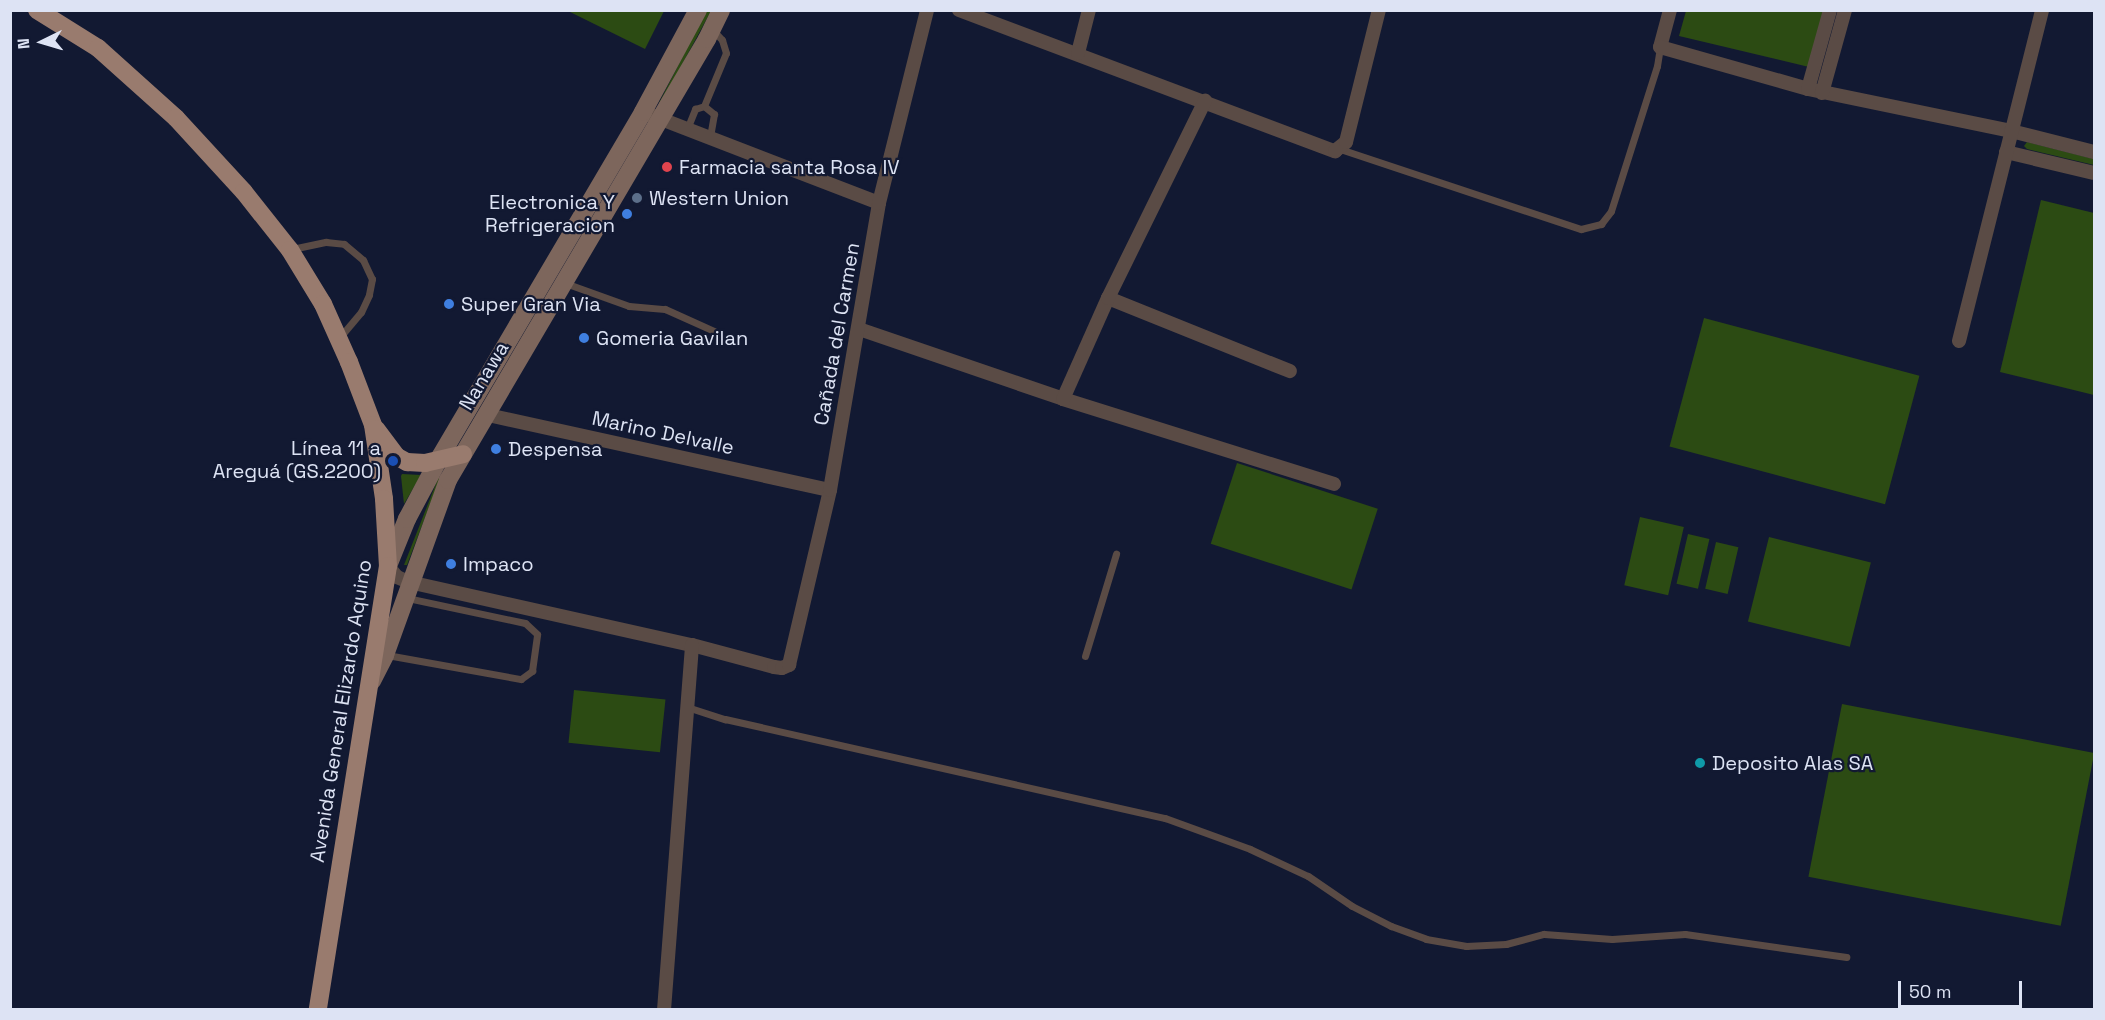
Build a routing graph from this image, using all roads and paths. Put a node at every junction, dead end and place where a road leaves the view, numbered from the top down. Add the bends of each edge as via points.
1 (37, 10) edge
2 (698, 10) edge
3 (721, 10) edge
4 (927, 10) edge
5 (959, 10) edge
6 (1089, 10) edge
7 (1379, 10) edge
8 (1670, 10) edge
9 (1830, 10) edge
10 (1845, 10) edge
11 (2042, 10) edge
12 (689, 27) junction
13 (710, 34) junction
14 (1660, 47) junction
15 (1078, 53) junction
16 (1815, 91) junction
17 (1205, 101) junction
18 (704, 106) junction
19 (643, 112) junction
20 (661, 118) junction
21 (687, 129) junction
22 (2011, 131) junction
23 (710, 137) junction
24 (1340, 149) junction
25 (2006, 152) junction
26 (2094, 152) edge
27 (2094, 173) edge
28 (879, 203) junction
29 (586, 210) junction
30 (602, 220) junction
31 (290, 250) junction
32 (565, 283) junction
33 (1108, 298) junction
34 (859, 329) junction
35 (714, 331) dead end
36 (513, 333) junction
37 (339, 339) junction
38 (1959, 341) dead end
39 (528, 346) junction
40 (1290, 371) dead end
41 (1063, 399) junction
42 (488, 415) junction
43 (373, 425) junction
44 (463, 454) junction
45 (440, 457) junction
46 (1334, 484) dead end
47 (830, 490) junction
48 (1116, 554) dead end
49 (388, 566) junction
50 (406, 590) junction
51 (692, 645) junction
52 (385, 655) junction
53 (1085, 656) dead end
54 (370, 685) junction
55 (687, 707) junction
56 (1846, 957) dead end
57 (318, 1010) edge
58 (664, 1010) edge

1 - 31 main road, Avenida General Elizardo Aquino via 98,48 176,118 244,192
2 - 12 main road, Nanawa
3 - 13 main road, Nanawa
4 - 28 street, Cañada del Carmen
5 - 15 street
6 - 15 street
7 - 24 street via 1346,142
8 - 14 street
9 - 16 street
10 - 16 street
11 - 22 street
12 - 13 main road
12 - 19 main road, Nanawa
13 - 18 lane via 722,39 726,53
13 - 20 main road, Nanawa
14 - 16 street
14 - 24 lane via 1611,211 1601,224 1581,229
15 - 17 street
16 - 22 street
17 - 24 street via 1335,151
17 - 33 street
18 - 21 lane via 695,109
18 - 23 lane via 714,114
19 - 20 street
19 - 29 main road, Nanawa
20 - 21 street
20 - 30 main road, Nanawa
21 - 23 street
22 - 25 street
22 - 26 street
23 - 28 street
25 - 27 street
25 - 38 street
28 - 34 street, Cañada del Carmen
29 - 30 main road
29 - 36 main road, Nanawa
30 - 32 main road, Nanawa
31 - 37 main road, Avenida General Elizardo Aquino
31 - 37 lane via 326,242 344,244 363,260 372,279 369,295
32 - 35 lane via 629,306 665,309
32 - 39 main road, Nanawa
33 - 40 street
33 - 41 street
34 - 41 street
34 - 47 street, Cañada del Carmen
36 - 39 main road
36 - 45 main road, Nanawa
37 - 43 main road, Avenida General Elizardo Aquino
39 - 42 main road, Nanawa
41 - 46 street
42 - 44 main road, Nanawa
42 - 47 street, Marino Delvalle
43 - 45 main road via 396,456 407,462 425,463
43 - 49 main road, Avenida General Elizardo Aquino via 384,499
44 - 45 main road
44 - 50 main road, Nanawa via 444,490
45 - 49 main road, Nanawa via 407,519
47 - 51 street, Cañada del Carmen via 789,664 774,668
48 - 53 lane
49 - 50 street
49 - 54 main road, Avenida General Elizardo Aquino
50 - 51 street
50 - 52 main road, Nanawa
50 - 52 lane via 525,623 537,634 532,671 520,680
51 - 55 street
52 - 54 main road, Nanawa
54 - 57 main road, Avenida General Elizardo Aquino
55 - 56 lane via 736,722 1165,818 1250,849 1308,876 1391,926 1426,939 1466,946 1506,944 1544,934 1612,939 1685,934
55 - 58 street

